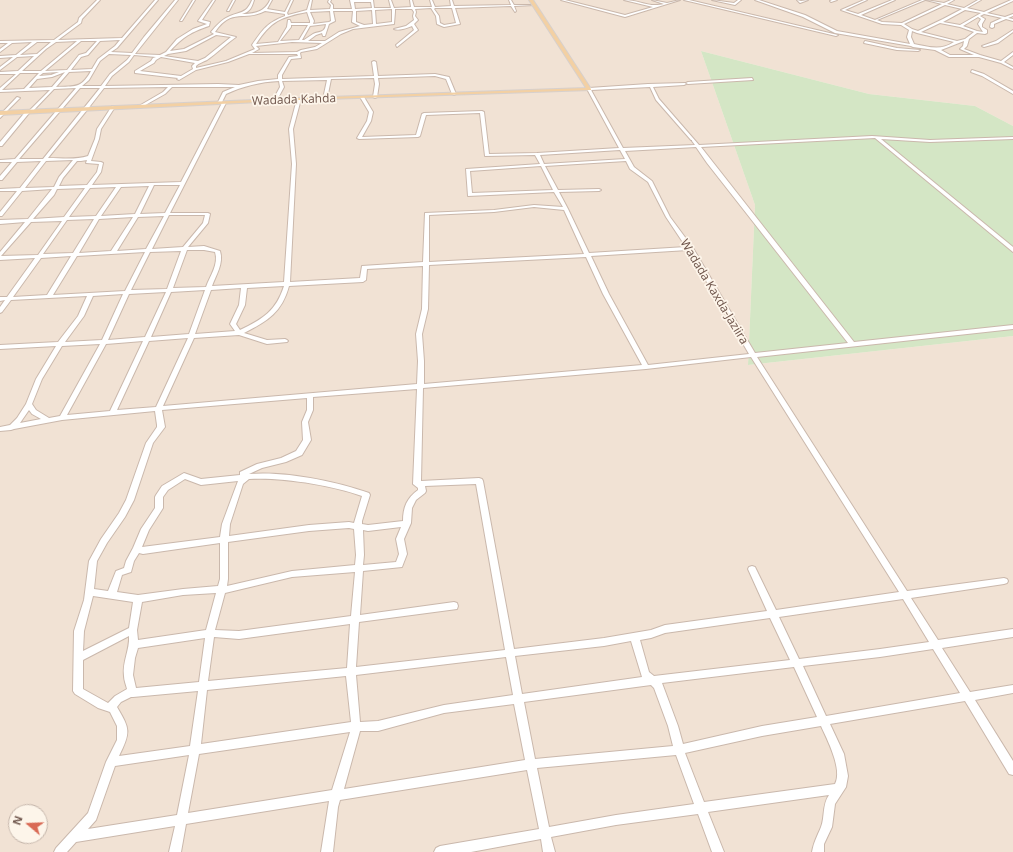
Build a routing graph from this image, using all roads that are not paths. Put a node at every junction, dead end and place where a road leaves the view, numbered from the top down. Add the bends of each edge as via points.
1 (99, 0) edge
2 (158, 0) edge
3 (177, 0) edge
4 (194, 0) edge
5 (214, 0) edge
6 (234, 0) edge
7 (253, 0) edge
8 (272, 0) edge
9 (292, 0) edge
10 (311, 0) edge
11 (330, 0) edge
12 (372, 0) edge
13 (390, 0) edge
14 (411, 0) edge
15 (431, 0) edge
16 (451, 0) edge
17 (472, 0) edge
18 (491, 0) edge
19 (510, 0) edge
20 (562, 0) edge
21 (625, 0) edge
22 (653, 0) edge
23 (679, 0) edge
24 (685, 0) edge
25 (713, 0) edge
26 (740, 0) edge
27 (756, 0) edge
28 (798, 0) edge
29 (807, 0) edge
30 (836, 0) edge
31 (866, 0) edge
32 (894, 0) edge
33 (924, 0) edge
34 (927, 0) edge
35 (953, 0) edge
36 (980, 0) edge
37 (999, 0) edge
38 (1013, 0) edge
39 (831, 1) dead end
40 (352, 2) edge
41 (532, 2) edge
42 (1009, 2) junction
43 (668, 3) junction
44 (1013, 3) edge
45 (945, 4) junction
46 (475, 6) junction
47 (494, 6) junction
48 (514, 6) junction
49 (454, 7) junction
50 (656, 7) junction
51 (374, 8) junction
52 (414, 8) junction
53 (434, 8) junction
54 (392, 9) junction
55 (964, 9) junction
56 (228, 10) dead end
57 (264, 10) junction
58 (353, 10) junction
59 (308, 11) junction
60 (331, 11) junction
61 (495, 11) dead end
62 (515, 11) dead end
63 (287, 14) junction
64 (984, 14) junction
65 (237, 15) junction
66 (858, 15) junction
67 (1013, 15) edge
68 (978, 16) junction
69 (1005, 18) junction
70 (284, 19) junction
71 (181, 20) dead end
72 (876, 20) junction
73 (1013, 20) edge
74 (940, 22) junction
75 (328, 23) junction
76 (289, 24) junction
77 (902, 24) junction
78 (309, 25) junction
79 (375, 25) junction
80 (413, 25) junction
81 (365, 26) junction
82 (961, 26) junction
83 (992, 26) dead end
84 (396, 29) dead end
85 (911, 30) junction
86 (1013, 31) edge
87 (918, 32) junction
88 (976, 32) junction
89 (216, 34) junction
90 (315, 34) junction
91 (304, 35) junction
92 (122, 39) junction
93 (99, 40) junction
94 (857, 40) dead end
95 (965, 40) junction
96 (36, 41) junction
97 (56, 41) junction
98 (79, 41) junction
99 (279, 41) junction
100 (300, 41) junction
101 (305, 41) junction
102 (0, 42) edge
103 (11, 42) junction
104 (324, 42) junction
105 (863, 42) dead end
106 (957, 42) junction
107 (254, 45) junction
108 (953, 45) junction
109 (397, 46) dead end
110 (913, 46) junction
111 (984, 46) dead end
112 (962, 48) junction
113 (932, 49) junction
114 (938, 50) junction
115 (0, 51) edge
116 (109, 53) junction
117 (167, 53) junction
118 (298, 53) junction
119 (1013, 53) edge
120 (132, 54) junction
121 (247, 54) junction
122 (39, 55) junction
123 (15, 56) junction
124 (160, 56) junction
125 (979, 56) junction
126 (0, 57) edge
127 (198, 62) junction
128 (374, 62) dead end
129 (1002, 62) junction
130 (1013, 68) edge
131 (0, 69) edge
132 (194, 69) junction
133 (93, 70) junction
134 (66, 71) junction
135 (972, 71) dead end
136 (19, 72) junction
137 (42, 72) junction
138 (0, 73) edge
139 (181, 77) junction
140 (376, 77) junction
141 (35, 78) junction
142 (329, 78) junction
143 (752, 79) dead end
144 (280, 80) junction
145 (648, 85) junction
146 (104, 86) junction
147 (171, 86) junction
148 (238, 86) junction
149 (51, 88) junction
150 (79, 88) junction
151 (26, 89) junction
152 (589, 89) junction
153 (1, 91) edge
154 (454, 94) junction
155 (1013, 94) edge
156 (362, 97) junction
157 (375, 97) junction
158 (18, 98) dead end
159 (325, 98) junction
160 (299, 99) junction
161 (275, 100) junction
162 (222, 102) junction
163 (113, 107) junction
164 (140, 107) junction
165 (86, 109) junction
166 (59, 110) junction
167 (29, 111) junction
168 (0, 112) edge
169 (6, 112) junction
170 (0, 117) edge
171 (875, 137) junction
172 (1013, 138) edge
173 (0, 145) edge
174 (698, 147) junction
175 (622, 150) junction
176 (537, 154) junction
177 (90, 157) junction
178 (76, 159) junction
179 (16, 160) junction
180 (44, 160) junction
181 (627, 160) junction
182 (0, 161) edge
183 (542, 166) junction
184 (0, 179) edge
185 (183, 183) junction
186 (152, 184) junction
187 (119, 186) junction
188 (55, 187) junction
189 (88, 187) junction
190 (22, 189) junction
191 (0, 190) edge
192 (599, 190) dead end
193 (556, 192) junction
194 (566, 208) junction
195 (167, 214) junction
196 (0, 215) edge
197 (136, 216) junction
198 (98, 217) junction
199 (65, 218) junction
200 (29, 220) junction
201 (0, 222) edge
202 (185, 248) junction
203 (690, 248) junction
204 (149, 250) junction
205 (1013, 250) edge
206 (114, 251) junction
207 (75, 254) junction
208 (587, 254) junction
209 (0, 255) edge
210 (39, 255) junction
211 (0, 258) edge
212 (425, 264) junction
213 (287, 284) junction
214 (244, 286) junction
215 (208, 288) junction
216 (169, 290) junction
217 (127, 292) junction
218 (92, 294) junction
219 (49, 296) junction
220 (9, 298) junction
221 (0, 299) edge
222 (0, 311) edge
223 (1013, 327) edge
224 (239, 333) junction
225 (193, 335) junction
226 (148, 339) junction
227 (286, 341) dead end
228 (104, 342) junction
229 (60, 344) junction
230 (853, 345) junction
231 (0, 347) edge
232 (753, 356) junction
233 (646, 367) junction
234 (420, 386) junction
235 (310, 396) junction
236 (29, 404) junction
237 (158, 410) junction
238 (112, 413) junction
239 (62, 418) junction
240 (49, 421) junction
241 (11, 428) junction
242 (0, 429) edge
243 (247, 477) junction
244 (417, 484) junction
245 (408, 523) junction
246 (358, 526) junction
247 (224, 540) junction
248 (137, 549) junction
249 (359, 569) junction
250 (752, 569) dead end
251 (1004, 581) dead end
252 (221, 589) junction
253 (89, 592) junction
254 (905, 595) junction
255 (111, 596) junction
256 (138, 599) junction
257 (454, 606) dead end
258 (773, 613) junction
259 (355, 619) junction
260 (133, 630) junction
261 (210, 633) junction
262 (1013, 633) edge
263 (634, 636) junction
264 (936, 644) junction
265 (134, 645) junction
266 (510, 653) junction
267 (78, 658) junction
268 (797, 663) junction
269 (352, 671) junction
270 (653, 680) junction
271 (203, 687) junction
272 (1013, 688) edge
273 (132, 692) junction
274 (967, 696) junction
275 (518, 699) junction
276 (108, 708) junction
277 (824, 721) junction
278 (356, 727) junction
279 (195, 749) junction
280 (679, 750) junction
281 (111, 762) junction
282 (531, 764) junction
283 (1013, 770) edge
284 (837, 789) junction
285 (337, 794) junction
286 (701, 808) junction
287 (182, 820) junction
288 (545, 833) junction
289 (73, 837) junction
290 (60, 852) edge
291 (175, 852) edge
292 (327, 852) edge
293 (440, 852) edge
294 (548, 852) edge
295 (718, 852) edge
296 (818, 852) edge

1 - 97 street via 80,22
2 - 92 street
3 - 120 street
4 - 71 street
5 - 117 street via 200,21 209,24 178,40
6 - 56 street
7 - 65 street via 249,10
8 - 57 street
9 - 63 street
10 - 59 street
11 - 60 street
12 - 40 street
12 - 51 street
13 - 54 street
14 - 52 street
15 - 53 street
16 - 49 street
17 - 46 street
18 - 47 street
19 - 48 street
20 - 50 street via 625,16
21 - 50 street
22 - 43 street
23 - 43 street
24 - 94 street
25 - 26 street via 735,4
27 - 110 street via 804,16 836,32
28 - 29 street
30 - 39 street
31 - 66 street via 842,10
32 - 66 street
33 - 72 street
34 - 45 street
35 - 45 street
36 - 55 street
37 - 42 street
38 - 42 street
40 - 51 street
40 - 58 street
41 - 48 street
41 - 152 main road
42 - 44 street
42 - 64 street
43 - 50 street
45 - 55 street
45 - 77 street
46 - 47 street
46 - 49 street
47 - 48 street
47 - 61 street
48 - 62 street
49 - 53 street
49 - 53 street via 458,24 444,26 438,23 438,16 432,9
51 - 54 street
51 - 58 street
51 - 79 street
52 - 53 street
52 - 54 street
52 - 80 street via 416,20
54 - 79 street via 395,15 393,23
55 - 64 street
55 - 74 street
57 - 63 street
57 - 65 street via 249,16
58 - 60 street
58 - 81 street via 354,22
59 - 60 street
59 - 63 street
59 - 78 street via 312,21
60 - 75 street via 333,21
63 - 70 street
64 - 68 street
64 - 69 street
65 - 89 street via 218,24 213,32
66 - 72 street
67 - 69 street
68 - 82 street
68 - 88 street via 983,19 980,24 985,33
69 - 73 street
69 - 83 street
70 - 76 street via 289,21
70 - 107 street via 274,21 262,30
72 - 77 street via 882,23
74 - 82 street
74 - 87 street
75 - 78 street
75 - 90 street via 328,29 324,33
76 - 78 street
76 - 99 street
77 - 85 street
78 - 91 street
79 - 81 street
80 - 84 street
80 - 109 street via 416,30
81 - 104 street via 341,33
82 - 88 street
85 - 87 street
85 - 110 street via 909,37
86 - 111 street via 997,42
87 - 106 street
88 - 95 street
89 - 117 street via 185,50
89 - 127 street via 234,37 209,54 206,59
90 - 91 street
90 - 101 street
91 - 100 street
92 - 93 street
92 - 116 street
93 - 98 street
93 - 134 street
95 - 106 street
95 - 112 street via 965,46
96 - 97 street
96 - 103 street
96 - 123 street
97 - 98 street
97 - 122 street
98 - 137 street
99 - 100 street
99 - 107 street
100 - 101 street
101 - 104 street
102 - 103 street
103 - 115 street
104 - 118 street via 313,49
105 - 113 street via 897,50
106 - 108 street
107 - 121 street via 257,49
108 - 112 street
108 - 114 street
110 - 113 street
112 - 125 street
113 - 114 street
114 - 125 street via 950,56
116 - 120 street
116 - 133 street via 99,60
117 - 124 street
118 - 121 street
118 - 144 street via 300,57 290,58 280,75
119 - 129 street
120 - 124 street
120 - 146 street
121 - 132 street
122 - 123 street
122 - 136 street
123 - 126 street
123 - 131 street
124 - 127 street
124 - 139 street via 136,72
125 - 129 street
127 - 132 street
128 - 140 street
129 - 130 street
132 - 139 street
133 - 134 street
133 - 150 street
134 - 137 street
134 - 141 street
134 - 149 street via 62,79
135 - 155 street
136 - 137 street
136 - 138 street
136 - 153 street
137 - 141 street
139 - 147 street
140 - 142 street
140 - 154 street via 435,75 448,78
140 - 157 street
141 - 151 street
142 - 144 street
142 - 159 street
143 - 145 street
144 - 148 street via 261,80
144 - 161 street via 282,87
145 - 152 street
145 - 174 street
146 - 147 street
146 - 150 street
146 - 165 street
147 - 148 street
147 - 164 street
148 - 162 street via 224,92
149 - 150 street
149 - 151 street
149 - 167 street
150 - 166 street
151 - 153 street
152 - 154 main road, Wadada Kahda
152 - 175 street, Wadada Kaxda-Jaziira
154 - 157 main road, Wadada Kahda
156 - 157 main road, Wadada Kahda
156 - 159 main road, Wadada Kahda
156 - 176 street via 371,112 359,138 418,136 424,114 482,112 487,155
158 - 169 street
159 - 160 main road, Wadada Kahda
160 - 161 main road, Wadada Kahda
160 - 213 street via 291,129 294,164
161 - 162 main road, Wadada Kahda
162 - 164 main road, Wadada Kahda
162 - 185 street
163 - 164 main road, Wadada Kahda
163 - 165 main road, Wadada Kahda
163 - 177 street via 99,129 98,139
165 - 166 main road, Wadada Kahda
165 - 180 street
166 - 167 main road, Wadada Kahda
166 - 179 street
167 - 169 main road, Wadada Kahda
167 - 173 street
168 - 169 main road, Wadada Kahda
169 - 170 street
171 - 172 street via 930,141
171 - 174 street
171 - 205 street
174 - 175 street
174 - 230 street
175 - 176 street
175 - 181 street, Wadada Kaxda-Jaziira
176 - 183 street
177 - 178 street
177 - 189 street via 88,162 101,164 101,167
178 - 180 street
178 - 188 street
179 - 180 street
179 - 182 street
179 - 184 street
180 - 190 street
181 - 183 street
181 - 203 street, Wadada Kaxda-Jaziira via 632,168 650,181 668,217
183 - 193 street
183 - 193 street via 468,170 470,195
185 - 186 street
185 - 195 street
186 - 187 street
186 - 197 street
187 - 189 street
187 - 198 street
188 - 189 street
188 - 190 street
188 - 200 street
189 - 199 street
190 - 191 street
190 - 196 street
192 - 193 street
193 - 194 street
194 - 208 street
194 - 212 street via 534,206 494,211 427,214
195 - 197 street
195 - 202 street via 208,214 206,223
195 - 204 street
197 - 198 street
197 - 206 street
198 - 199 street
198 - 207 street
199 - 200 street
199 - 210 street
200 - 201 street
200 - 209 street
202 - 204 street
202 - 215 street via 217,251 216,270
202 - 216 street
203 - 208 street
203 - 232 street, Wadada Kaxda-Jaziira
204 - 206 street
204 - 217 street
206 - 207 street
207 - 210 street
207 - 219 street
208 - 212 street
208 - 233 street
210 - 211 street
210 - 220 street
212 - 213 street via 364,267 363,280
212 - 234 street via 426,309 419,334
213 - 214 street
213 - 224 street via 284,298 272,315
214 - 215 street
214 - 224 street via 242,305 233,324
215 - 216 street
215 - 225 street via 205,304 199,313
216 - 217 street
216 - 226 street
217 - 218 street
217 - 228 street
218 - 219 street
218 - 229 street via 81,316
219 - 220 street
220 - 221 street
220 - 222 street
223 - 230 street, Wadada Kaxda-Jaziira
224 - 225 street
224 - 227 street via 267,342
225 - 226 street
225 - 237 street
226 - 228 street
226 - 238 street
228 - 229 street
228 - 239 street
229 - 231 street
229 - 236 street via 39,379
230 - 232 street, Wadada Kaxda-Jaziira
232 - 233 street
232 - 254 street
233 - 234 street
234 - 235 street
234 - 244 street
235 - 237 street
235 - 243 street via 306,440 299,453 243,474
236 - 240 street via 34,412
236 - 241 street
237 - 238 street
237 - 253 street via 161,427 150,443 122,515 93,561
238 - 239 street
239 - 240 street
240 - 241 street
241 - 242 street
243 - 246 street via 298,480 350,489 366,495
243 - 247 street via 240,482 226,524
243 - 248 street via 201,482 184,476 165,488 160,497 159,508 145,529
244 - 245 street via 422,487 422,491 407,507
244 - 266 street via 479,481
245 - 246 street via 368,528
245 - 249 street via 400,539 403,554 399,565
246 - 247 street via 309,528
246 - 249 street
247 - 248 street via 143,551
247 - 252 street via 224,579
248 - 255 street via 128,570 119,573
249 - 252 street via 292,574
249 - 259 street
250 - 258 street
251 - 254 street
252 - 256 street
252 - 261 street
253 - 255 street
253 - 267 street via 79,631
254 - 258 street
254 - 264 street
255 - 256 street
256 - 260 street
257 - 259 street
258 - 263 street
258 - 268 street
259 - 261 street via 239,635
259 - 269 street
260 - 265 street
260 - 267 street
261 - 265 street
261 - 271 street
262 - 264 street
263 - 266 street
263 - 270 street via 645,674
264 - 268 street
264 - 274 street
265 - 273 street via 128,675
266 - 269 street
266 - 275 street
267 - 276 street via 78,691
268 - 270 street
268 - 277 street
269 - 271 street
269 - 278 street
270 - 275 street
270 - 280 street via 658,685
271 - 273 street
271 - 279 street
272 - 274 street
273 - 276 street
274 - 277 street
274 - 283 street
275 - 278 street via 444,709 378,726
275 - 282 street
276 - 281 street via 113,709 122,725 122,740
277 - 280 street via 762,731
277 - 284 street via 839,754 843,776 842,783
278 - 279 street
278 - 285 street
279 - 281 street
279 - 287 street
280 - 282 street
280 - 286 street
281 - 289 street via 92,816
282 - 285 street
282 - 288 street
284 - 286 street
284 - 296 street via 830,803 827,827
285 - 287 street
285 - 292 street
286 - 288 street
286 - 295 street
287 - 289 street
287 - 291 street
288 - 293 street
288 - 294 street
289 - 290 street

